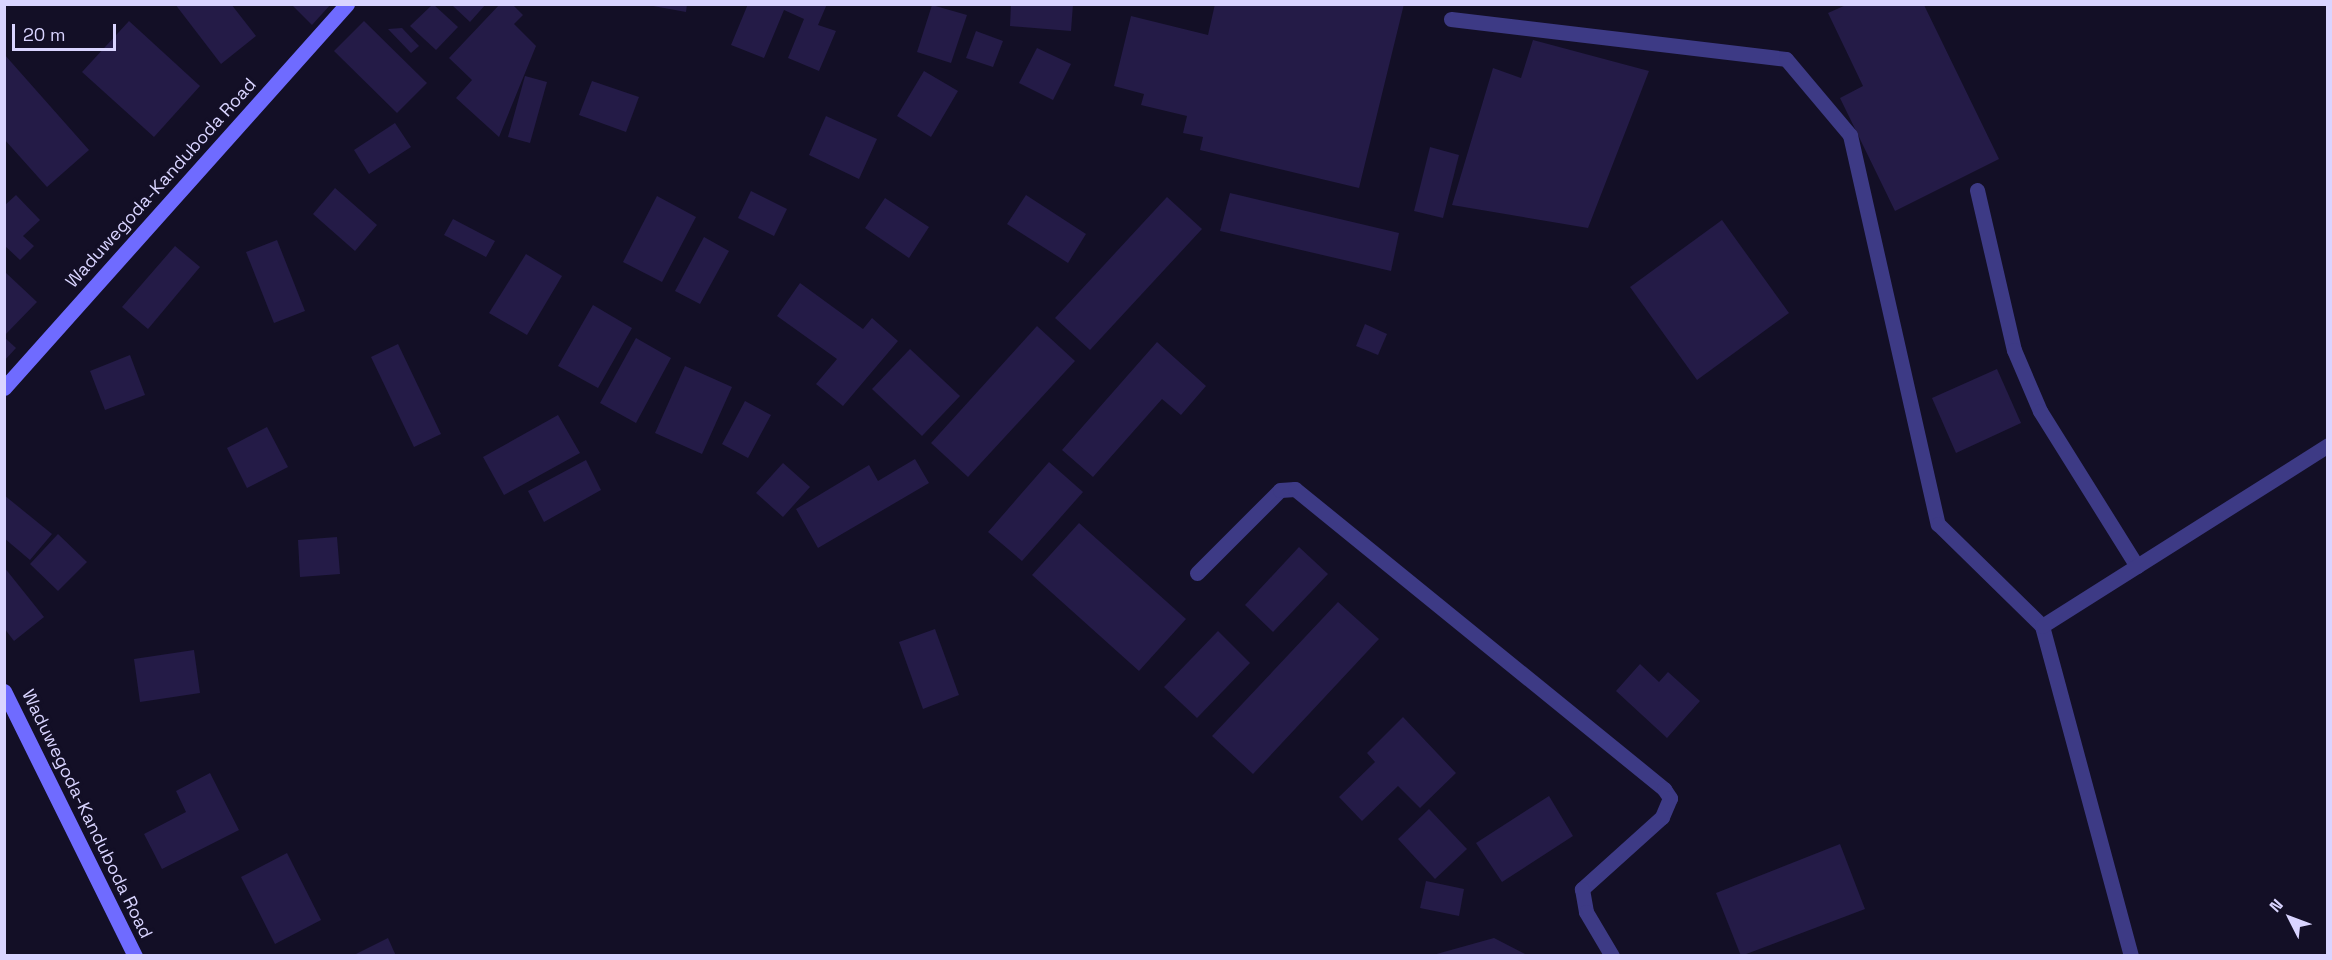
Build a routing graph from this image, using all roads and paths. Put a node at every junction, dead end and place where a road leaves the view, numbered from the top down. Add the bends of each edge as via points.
1 (347, 4) edge
2 (1451, 19) dead end
3 (1977, 190) dead end
4 (4, 388) edge
5 (2328, 445) edge
6 (2137, 566) junction
7 (1197, 573) dead end
8 (2042, 626) junction
9 (4, 691) edge
10 (135, 956) edge
11 (1612, 956) edge
12 (2131, 956) edge

1 - 4 street, Waduwegoda-Kanduboda Road
2 - 8 street via 1786,59 1850,135 1938,524
3 - 6 street via 2014,350 2035,401
5 - 6 street
6 - 8 street
7 - 11 street via 1280,490 1295,489 1664,789 1670,798 1662,817 1582,889 1586,912
8 - 12 street
9 - 10 street, Waduwegoda-Kanduboda Road

